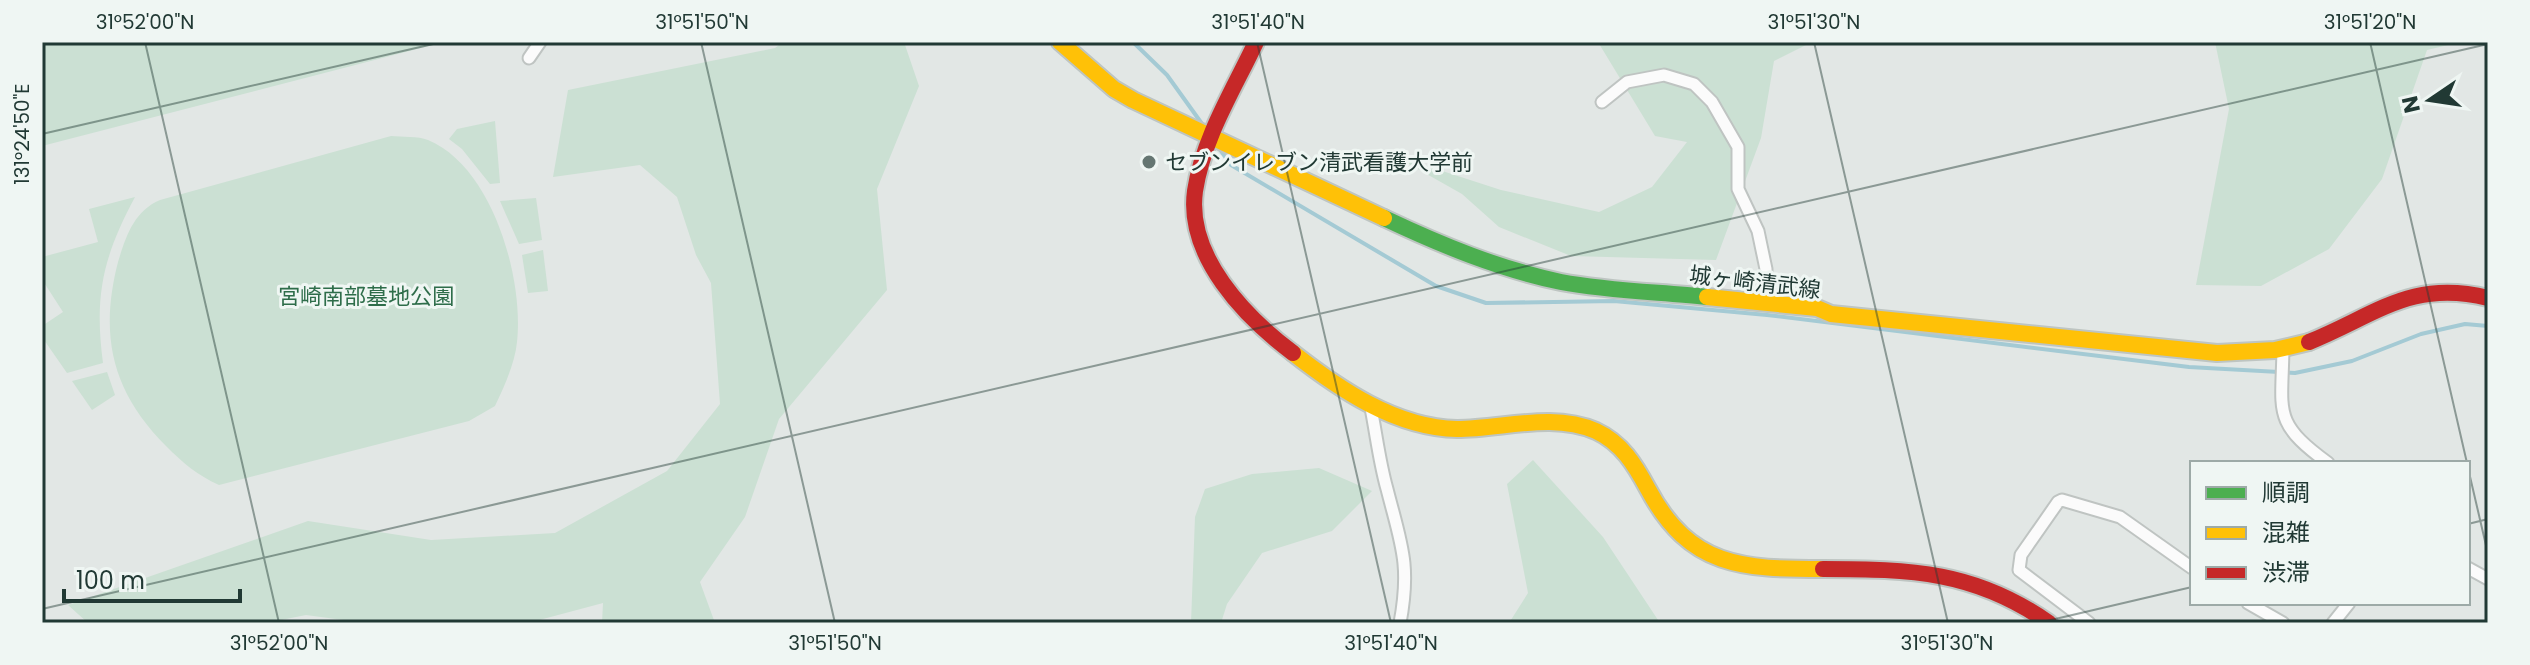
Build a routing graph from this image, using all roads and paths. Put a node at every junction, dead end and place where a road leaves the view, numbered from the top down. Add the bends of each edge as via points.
1 (540, 42) edge
2 (1060, 42) edge
3 (1256, 42) edge
4 (529, 58) dead end
5 (1602, 102) dead end
6 (1207, 136) junction
7 (2488, 298) edge
8 (1766, 304) junction
9 (2283, 348) junction
10 (1370, 403) junction
11 (2325, 461) edge
12 (2190, 567) edge
13 (2470, 569) edge
14 (2488, 579) edge
15 (2252, 605) edge
16 (2347, 605) edge
17 (1400, 623) edge
18 (2049, 623) edge
19 (2089, 623) edge
20 (2283, 623) edge
21 (2333, 623) edge

1 - 4 street
2 - 6 main road, 城ヶ崎清武線 via 1114,89
3 - 6 main road
5 - 8 street via 1627,82 1664,75 1694,84 1712,102 1738,147 1738,189 1758,231
6 - 8 main road, 城ヶ崎清武線 via 1438,244 1496,265 1563,282
6 - 10 main road via 1194,211 1199,237 1219,281 1266,332
7 - 9 main road, 城ヶ崎清武線 via 2452,289 2416,293 2317,339
8 - 9 main road, 城ヶ崎清武線 via 2217,353
9 - 11 street via 2283,418 2297,441
10 - 17 street via 1386,489 1404,545
10 - 18 main road via 1409,422 1434,427 1476,430 1566,421 1613,440 1639,468 1670,523 1703,551 1728,562 1756,568 1901,570 1958,577 2011,597
12 - 19 street via 2120,517 2058,502 2021,555 2019,570
13 - 14 street
15 - 20 street
16 - 21 street

